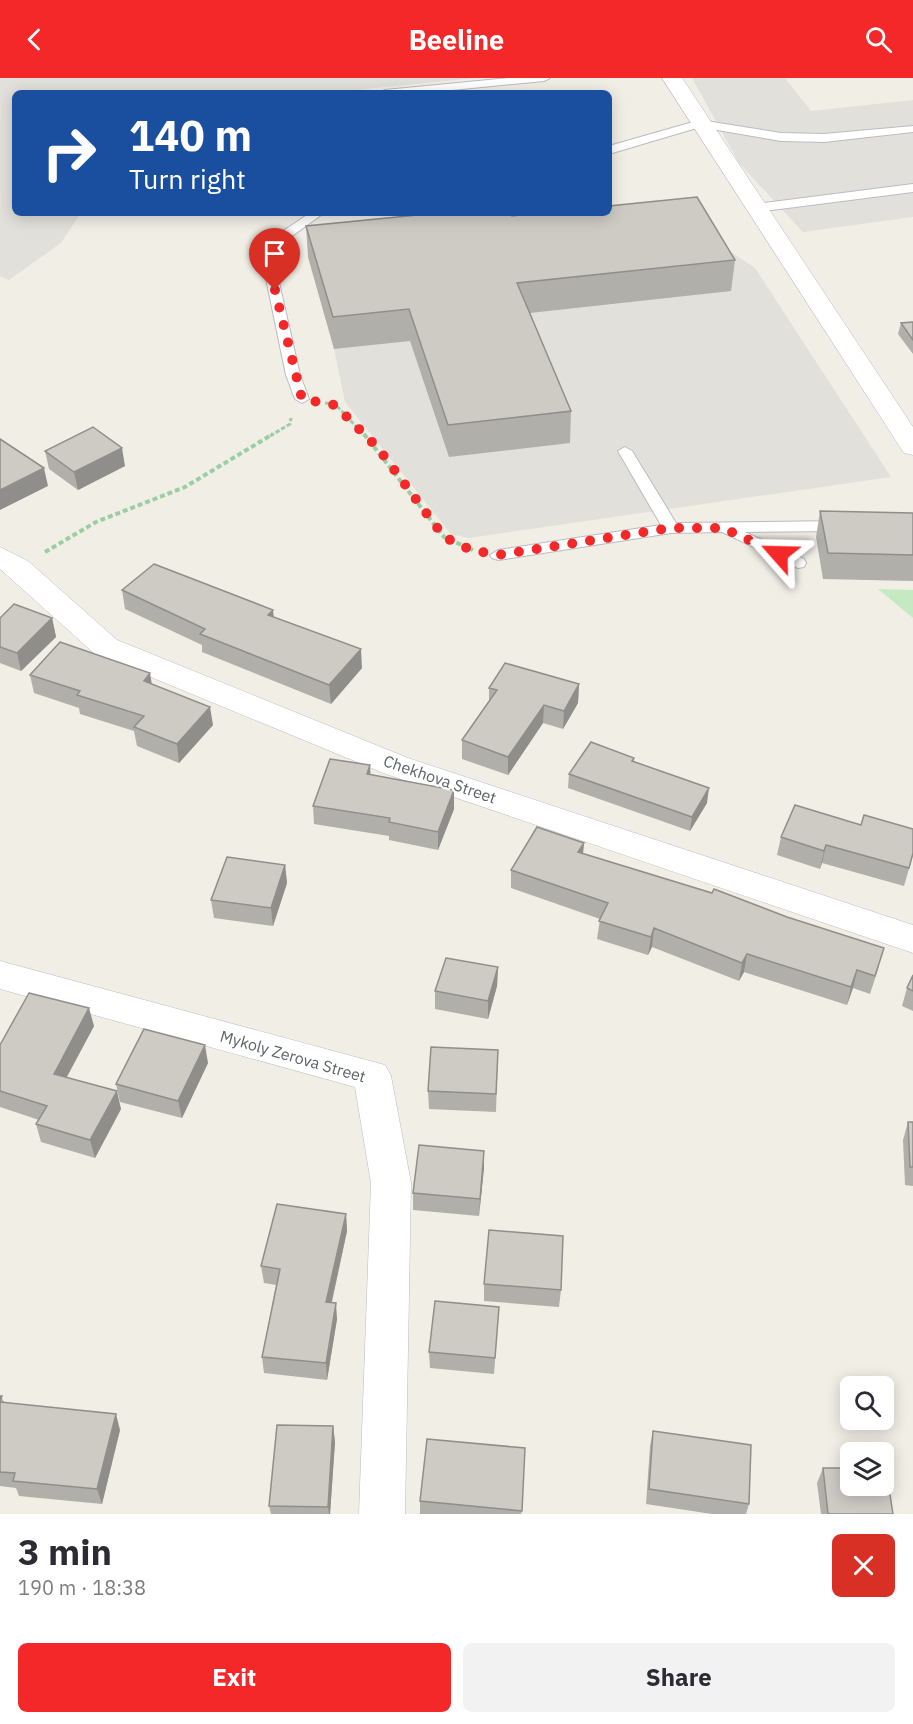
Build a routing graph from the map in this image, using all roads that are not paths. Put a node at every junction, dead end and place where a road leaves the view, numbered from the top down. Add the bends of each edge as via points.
1 (544, 78) edge
2 (672, 78) edge
3 (417, 90) edge
4 (700, 123) junction
5 (913, 129) edge
6 (612, 149) edge
7 (913, 188) edge
8 (757, 208) junction
9 (314, 216) edge
10 (302, 399) road end
11 (913, 447) edge
12 (625, 451) dead end
13 (854, 526) edge
14 (671, 528) junction
15 (723, 528) junction
16 (498, 555) road end
17 (9, 561) edge
18 (798, 563) dead end
19 (913, 939) edge
20 (0, 975) edge
21 (382, 1514) edge

1 - 3 lane
2 - 4 street
4 - 5 lane via 782,137 824,138
4 - 6 lane
4 - 8 street
7 - 8 lane
8 - 11 street
9 - 10 lane via 287,234 270,269
12 - 14 lane
13 - 15 lane
14 - 15 lane
14 - 16 lane
15 - 18 lane
17 - 19 street, Chekhova Street via 106,647 397,766
20 - 21 street, Mykoly Zerova Street via 372,1076 391,1183

